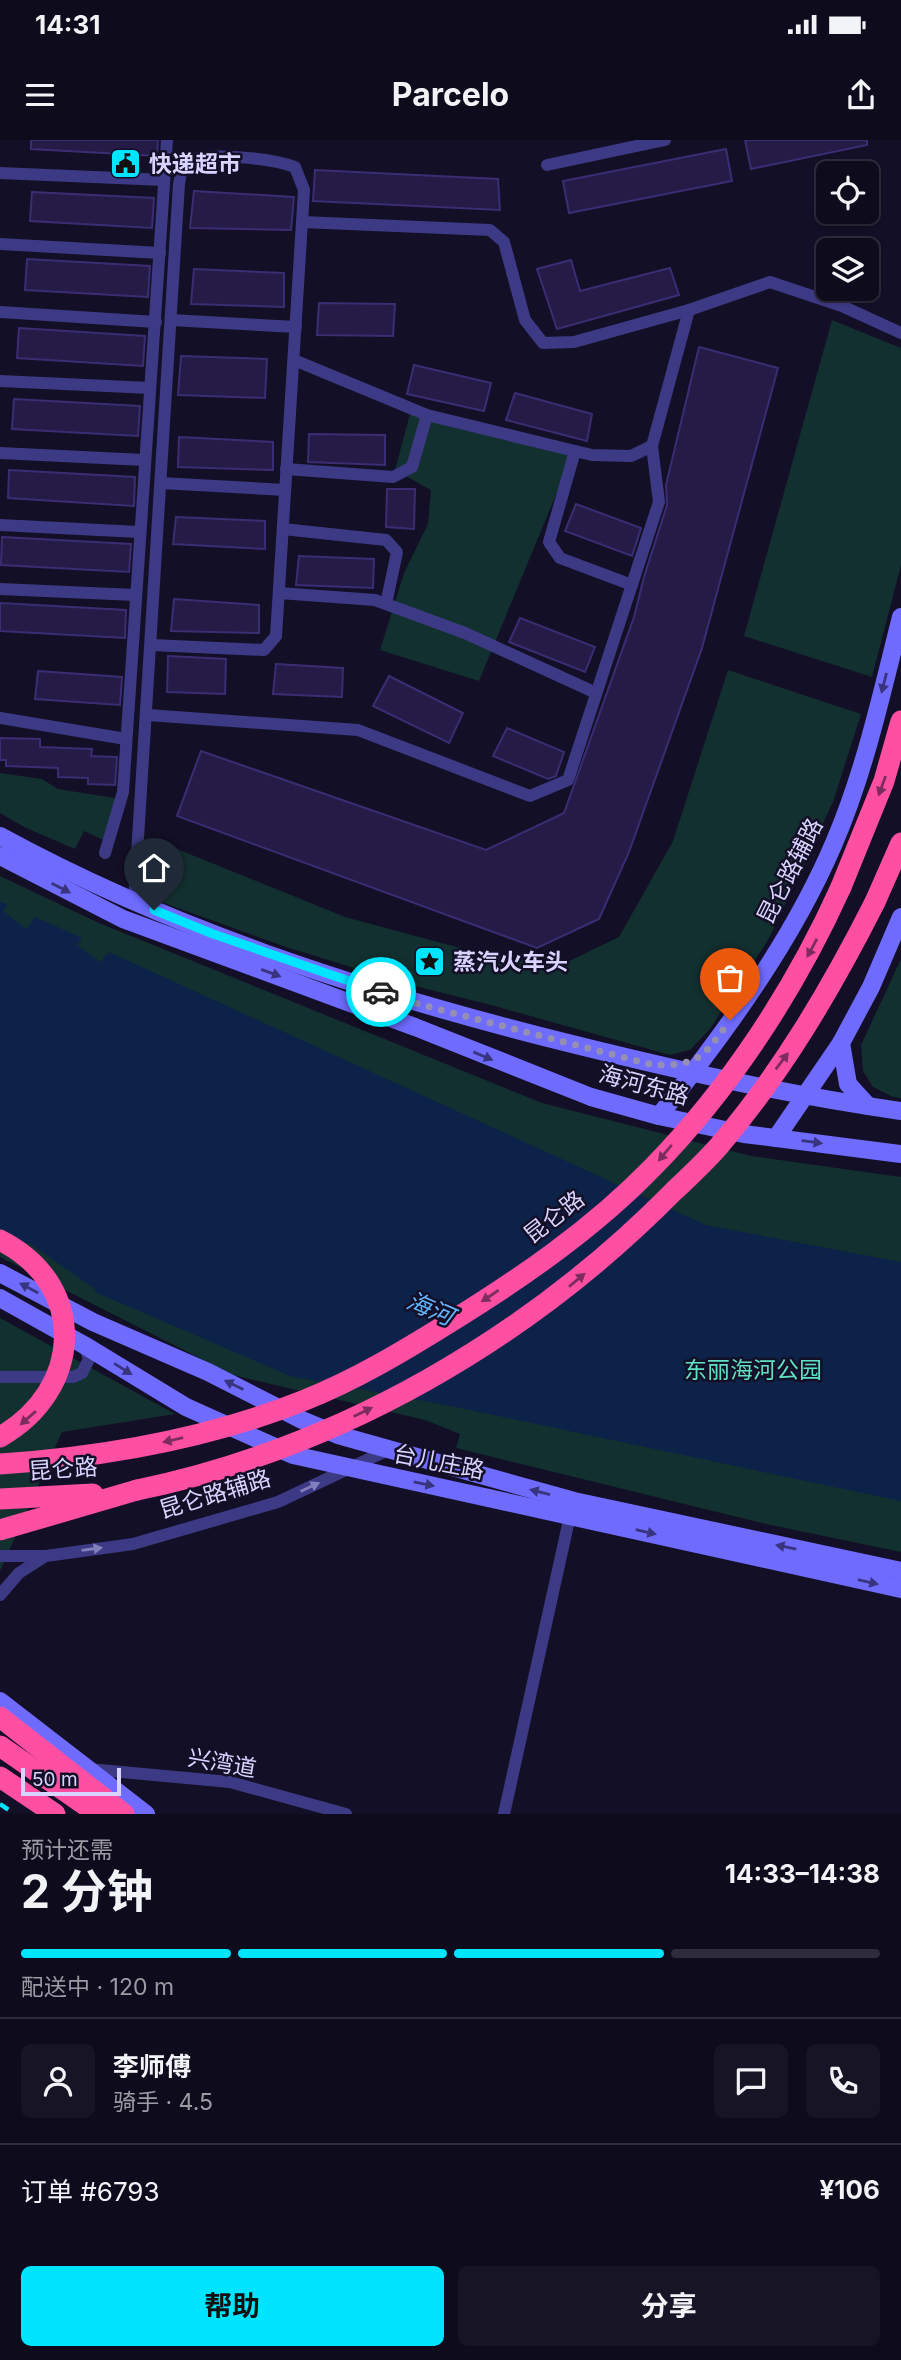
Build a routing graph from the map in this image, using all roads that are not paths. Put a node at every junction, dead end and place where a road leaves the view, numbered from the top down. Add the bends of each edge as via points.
1 (167, 140) edge
2 (665, 140) edge
3 (547, 165) dead end
4 (0, 173) edge
5 (164, 180) junction
6 (302, 222) junction
7 (0, 244) edge
8 (160, 253) junction
9 (689, 310) junction
10 (0, 312) edge
11 (171, 320) junction
12 (156, 322) junction
13 (296, 327) junction
14 (901, 333) edge
15 (294, 360) junction
16 (0, 381) edge
17 (150, 388) junction
18 (427, 415) junction
19 (652, 446) junction
20 (575, 451) junction
21 (0, 453) edge
22 (144, 460) junction
23 (286, 469) junction
24 (161, 483) junction
25 (285, 490) junction
26 (0, 525) edge
27 (283, 529) junction
28 (139, 532) junction
29 (632, 585) junction
30 (0, 589) edge
31 (279, 593) junction
32 (135, 595) junction
33 (386, 604) junction
34 (901, 617) edge
35 (152, 645) junction
36 (596, 693) junction
37 (148, 715) junction
38 (0, 718) edge
39 (901, 721) edge
40 (126, 739) junction
41 (0, 836) edge
42 (901, 843) edge
43 (105, 853) dead end
44 (0, 856) edge
45 (134, 902) junction
46 (901, 917) edge
47 (841, 1043) junction
48 (706, 1054) junction
49 (653, 1065) junction
50 (693, 1075) junction
51 (807, 1093) junction
52 (868, 1106) junction
53 (901, 1111) edge
54 (659, 1116) junction
55 (692, 1123) junction
56 (744, 1134) junction
57 (776, 1138) junction
58 (901, 1154) edge
59 (0, 1240) edge
60 (0, 1273) edge
61 (0, 1298) edge
62 (84, 1345) junction
63 (0, 1377) edge
64 (0, 1437) edge
65 (388, 1450) junction
66 (0, 1464) edge
67 (350, 1469) junction
68 (137, 1490) junction
69 (0, 1499) edge
70 (572, 1508) junction
71 (0, 1530) edge
72 (0, 1556) edge
73 (46, 1556) junction
74 (901, 1571) edge
75 (901, 1589) edge
76 (0, 1595) edge
77 (0, 1701) edge
78 (0, 1717) edge
79 (0, 1746) edge
80 (89, 1769) junction
81 (0, 1777) edge
82 (55, 1814) edge
83 (98, 1814) edge
84 (124, 1814) edge
85 (146, 1814) edge
86 (346, 1814) edge
87 (504, 1814) edge

1 - 5 street
2 - 3 street
4 - 5 street
5 - 8 street
6 - 9 street via 490,230 503,242 525,320 542,343 574,342
6 - 11 street via 304,190 295,167 208,156 183,163
6 - 13 street
7 - 8 street
8 - 12 street
9 - 14 street via 770,282 842,306
9 - 19 street
10 - 12 street
11 - 13 street
11 - 24 street
12 - 17 street
13 - 15 street
15 - 18 street
15 - 23 street
16 - 17 street
17 - 22 street
18 - 20 street
18 - 23 street via 412,467 393,477
19 - 20 street via 631,457
19 - 29 street via 659,502
20 - 29 street via 549,542 561,558
21 - 22 street
22 - 28 street
23 - 25 street
24 - 25 street
24 - 35 street
25 - 27 street
26 - 28 street
27 - 31 street
27 - 33 street via 386,540 397,552
28 - 32 street
29 - 36 street
30 - 32 street
31 - 33 street
31 - 35 street via 276,636 264,650
32 - 40 street
33 - 36 street via 464,633
34 -> 48 main road, 昆仑路辅路 via 864,756 835,842 783,941
35 - 37 street
36 - 37 street via 568,780 530,796 358,730
37 - 45 street
38 - 40 street
39 -> 66 highway, 昆仑路, bridge via 884,781 841,887 779,1005 653,1167 588,1226 406,1349 295,1404 212,1431 113,1452
40 - 43 street via 123,792
41 - 45 main road, 海河东路
68 -> 42 highway, 昆仑路, bridge via 254,1457 352,1417 475,1351 568,1287 652,1214 718,1147 808,1025 875,902
44 -> 54 main road, 海河东路 via 123,919 591,1097
45 - 49 main road, 海河东路 via 213,934 422,1005
46 - 47 main road
47 - 51 main road
47 - 52 main road via 848,1084
48 - 49 main road via 684,1065
48 - 50 main road, 昆仑路辅路
49 - 50 main road, 海河东路
50 - 51 main road, 海河东路
50 - 54 main road
50 - 55 main road via 681,1106
51 - 52 main road, 海河东路
51 - 56 main road via 773,1127
51 - 57 main road
52 - 53 main road, 海河东路
54 - 55 main road, 海河东路
55 - 56 main road, 海河东路
56 - 57 main road, 海河东路
57 -> 58 main road, 海河东路
59 -> 64 highway, bridge via 28,1258 55,1291 65,1351 56,1382 40,1407
65 -> 60 main road, 台儿庄路 via 302,1420
61 - 62 main road, 台儿庄路
62 - 63 street via 89,1359 82,1373 73,1377
62 -> 67 main road, 台儿庄路 via 186,1407 258,1442
65 - 67 street, 昆仑路辅路
70 -> 65 main road, 台儿庄路
67 -> 70 main road, 台儿庄路
73 -> 67 street, 昆仑路辅路 via 146,1540 278,1502
68 - 69 highway, 昆仑路
68 - 71 highway
74 -> 70 main road, 台儿庄路
70 -> 75 main road, 台儿庄路
70 - 87 street
72 - 73 street, 昆仑路辅路
73 - 76 street, 昆仑路辅路 via 19,1573
77 - 80 main road
78 - 84 highway
79 - 83 highway
80 - 85 main road
80 - 86 street, 兴湾道 via 230,1782
81 - 82 highway

